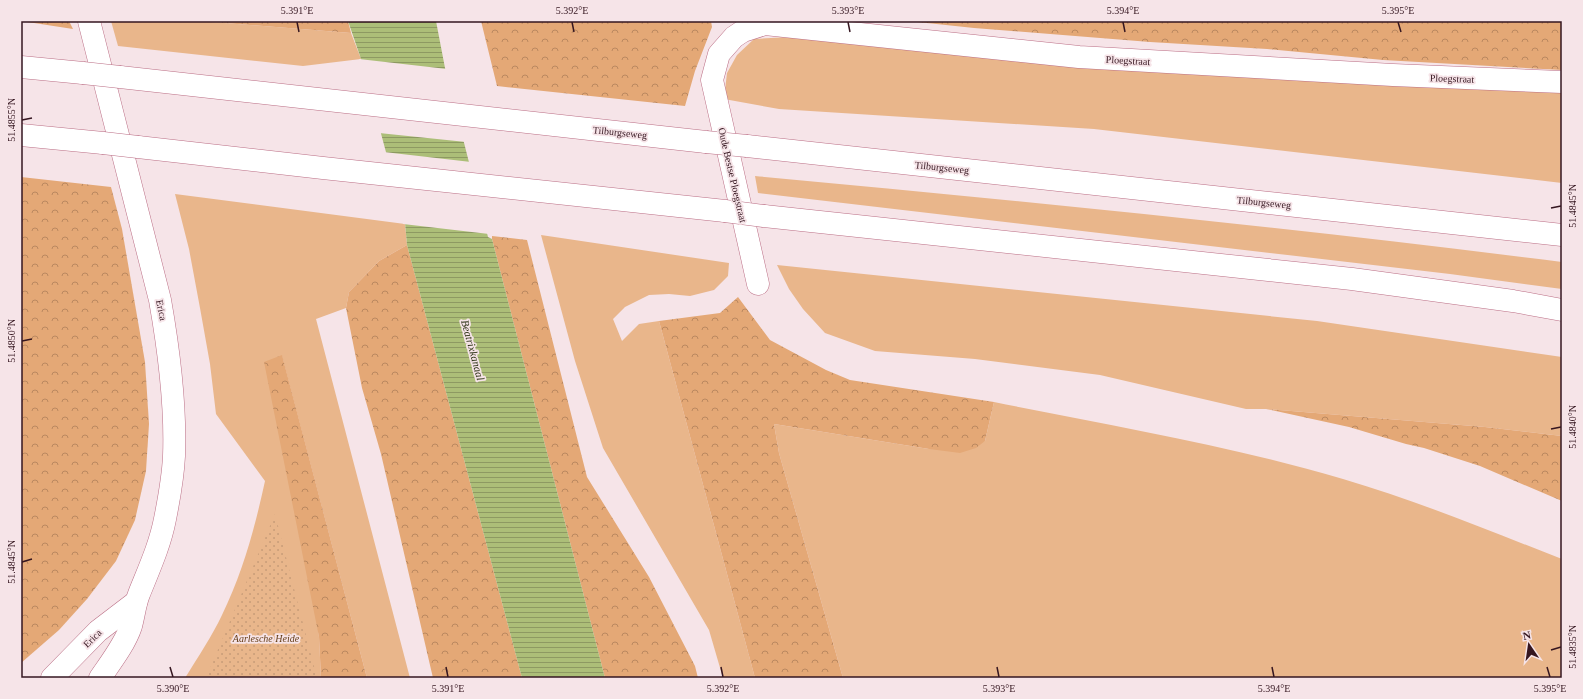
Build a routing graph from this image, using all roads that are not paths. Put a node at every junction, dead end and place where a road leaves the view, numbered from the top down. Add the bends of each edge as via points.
1 (89, 21) edge
2 (715, 66) joint
3 (21, 67) edge
4 (1562, 82) edge
5 (21, 135) edge
6 (1562, 234) edge
7 (758, 284) dead end
8 (1562, 310) edge
9 (136, 602) junction
10 (52, 678) edge
11 (100, 678) edge

1 - 9 main road, Erica via 160,300 168,342 172,385 174,457 165,520
2 - 4 main road, Ploegstraat via 719,54 734,37 743,31 765,24 1079,57 1385,75
2 - 7 main road, Oude Bestse Ploegstraat via 712,80
3 - 6 main road, Tilburgseweg, bridge
5 - 8 main road, bridge via 1352,279
9 - 10 main road, Erica via 98,631
9 - 11 main road, Erica via 131,627

